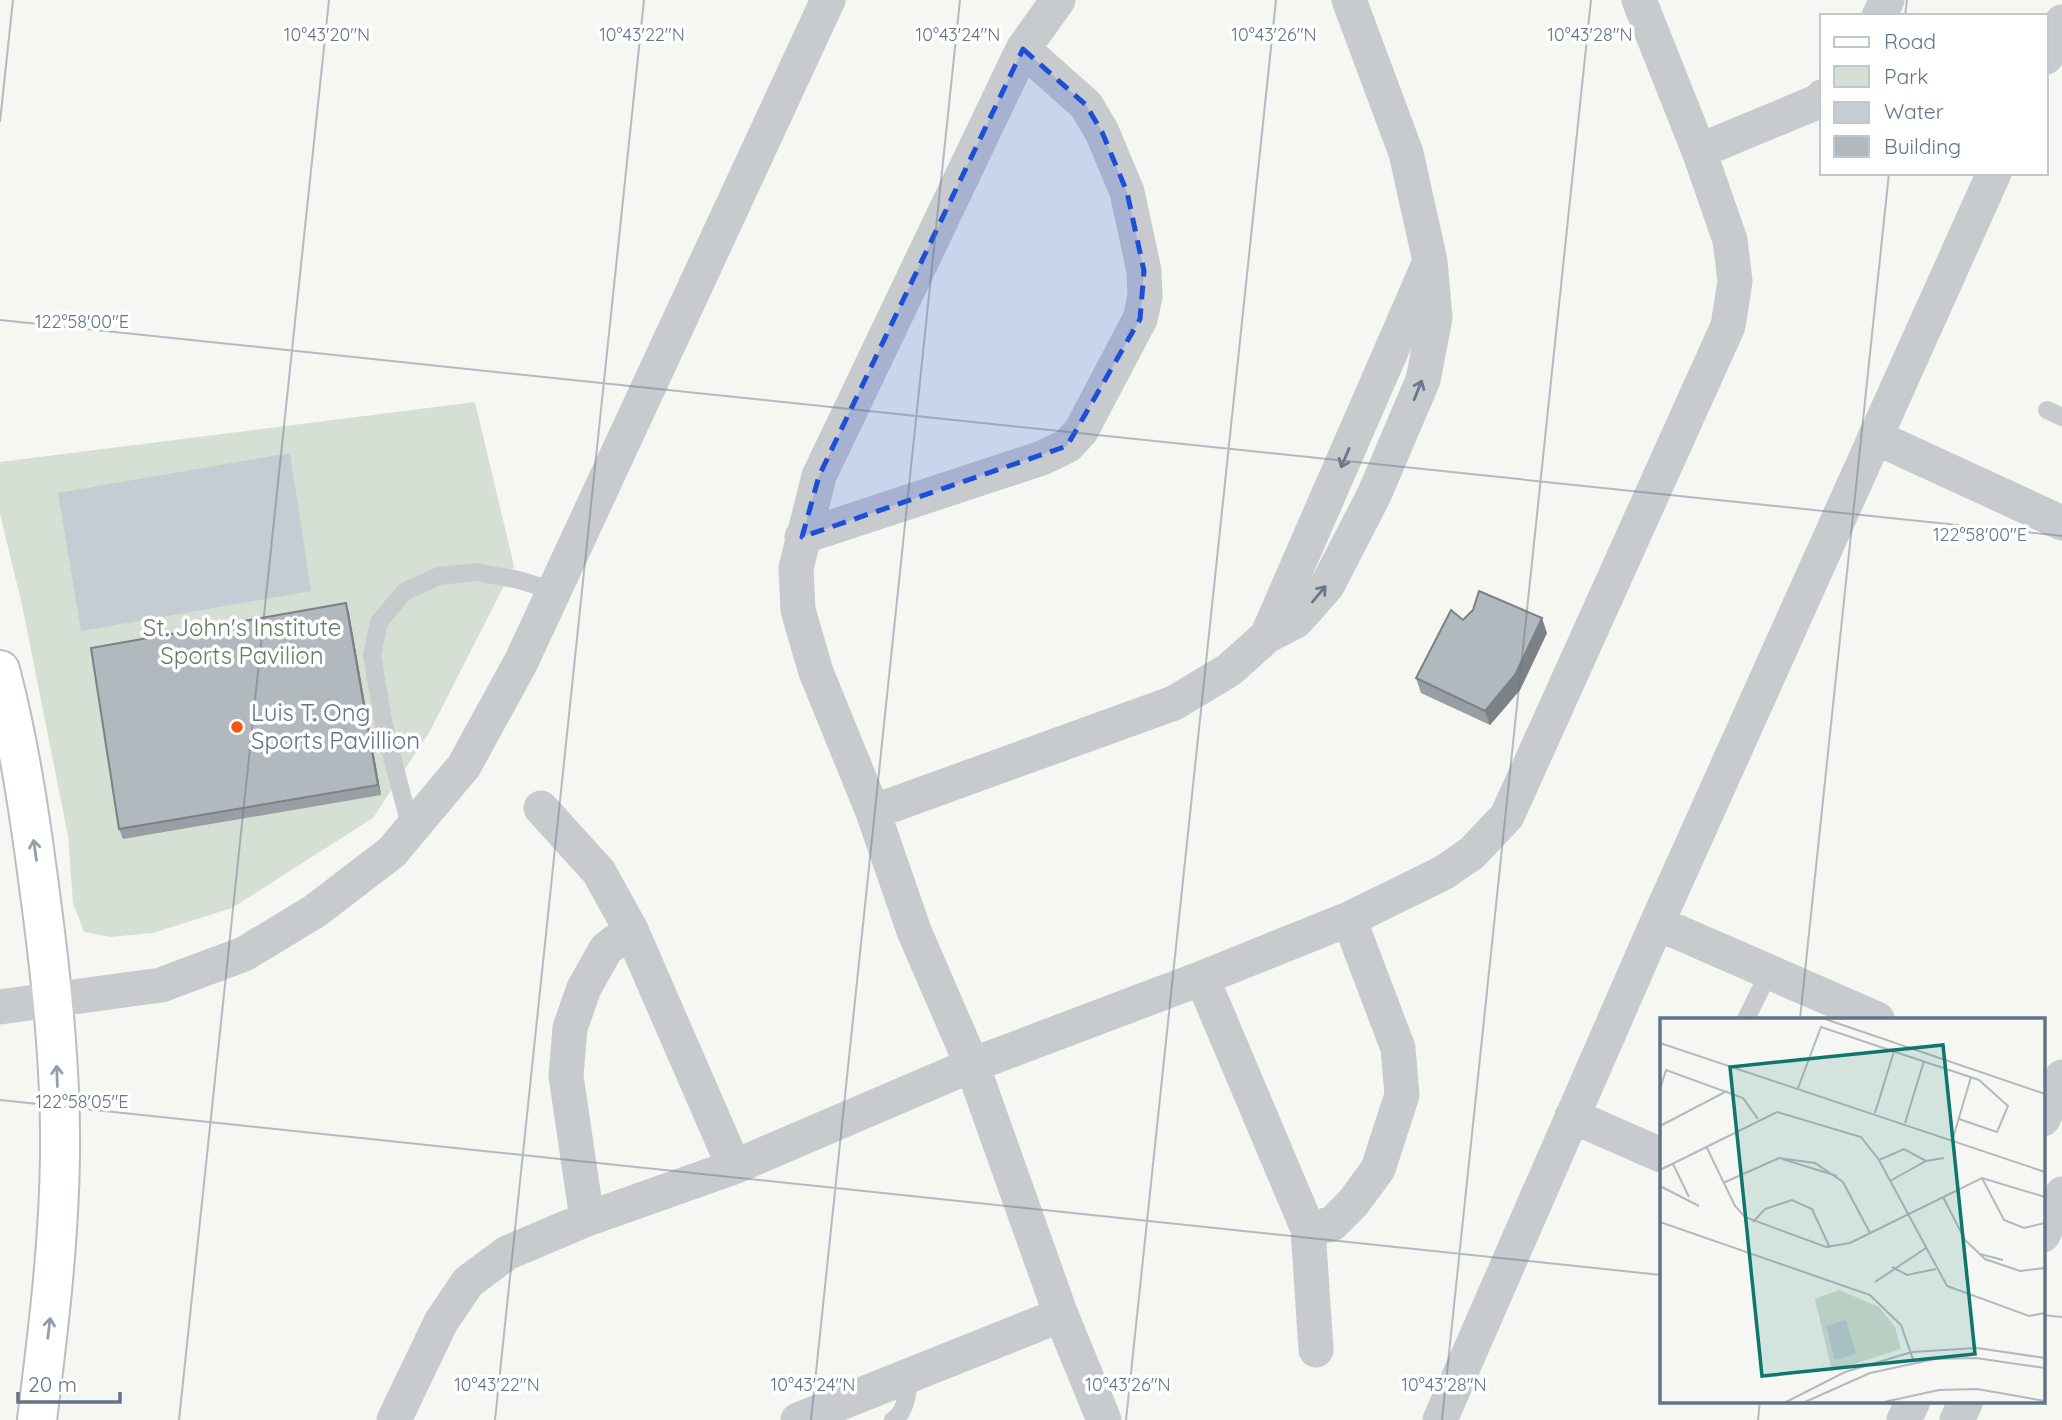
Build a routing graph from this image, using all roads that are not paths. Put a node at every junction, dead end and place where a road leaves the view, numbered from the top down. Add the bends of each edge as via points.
1 (828, 0) edge
2 (1058, 0) edge
3 (1349, 0) edge
4 (1639, 0) edge
5 (2062, 22) edge
6 (1023, 48) junction
7 (2048, 53) edge
8 (1820, 99) edge
9 (1699, 151) junction
10 (1993, 175) edge
11 (1875, 436) junction
12 (2062, 523) edge
13 (802, 537) junction
14 (554, 590) junction
15 (0, 670) edge
16 (541, 808) dead end
17 (873, 812) junction
18 (411, 830) junction
19 (1349, 919) junction
20 (1657, 923) junction
21 (631, 930) junction
22 (1769, 972) junction
23 (1202, 978) junction
24 (54, 1001) junction
25 (0, 1007) edge
26 (1746, 1018) edge
27 (1875, 1018) edge
28 (972, 1065) junction
29 (1572, 1116) junction
30 (1660, 1155) edge
31 (734, 1167) junction
32 (2062, 1194) edge
33 (587, 1219) junction
34 (1308, 1230) junction
35 (2044, 1233) edge
36 (1061, 1315) junction
37 (1316, 1350) dead end
38 (910, 1376) junction
39 (1913, 1402) edge
40 (1966, 1402) edge
41 (37, 1420) edge
42 (394, 1420) edge
43 (798, 1420) edge
44 (892, 1420) edge
45 (1104, 1420) edge
46 (1440, 1420) edge
47 (1904, 1420) edge
48 (1957, 1420) edge

1 - 14 street
2 - 6 street
3 - 17 street via 1406,153 1430,261 1267,636 1229,670 1174,703
4 - 9 street
5 - 7 street
6 - 13 street via 819,476
6 - 13 street via 1086,105 1102,132 1126,192 1144,271 1140,319 1081,431 1068,446
8 - 9 street
9 - 19 street via 1730,240 1735,281 1728,326 1507,816 1472,853 1443,873
10 - 11 street
11 - 12 street
11 - 20 street
13 - 17 street via 796,568 798,610 816,672
14 - 18 street via 464,766
14 - 18 lane via 476,572 439,576 404,592 379,622 372,655 384,726
24 -> 15 street via 34,842
16 - 21 street via 599,872
17 - 28 street via 914,931
18 - 24 street via 392,852 315,911 244,954 161,985
19 - 23 street
19 - 34 street via 1398,1048 1402,1096 1378,1170 1332,1224
20 - 22 street
20 - 29 street
21 - 31 street
21 - 33 street via 606,949 584,988 570,1028 566,1076
22 - 26 lane
22 - 27 street
23 - 28 street
23 - 34 street
24 - 25 street
41 -> 24 street via 53,1293 60,1154
28 - 31 street
28 - 36 street
29 - 30 street
29 - 46 street
31 - 33 street
32 - 35 street
33 - 42 street via 507,1253 468,1282 441,1322
34 - 37 street
36 - 38 street
36 - 45 street
38 - 43 street
38 - 44 lane via 904,1408
39 - 47 street
40 - 48 street

